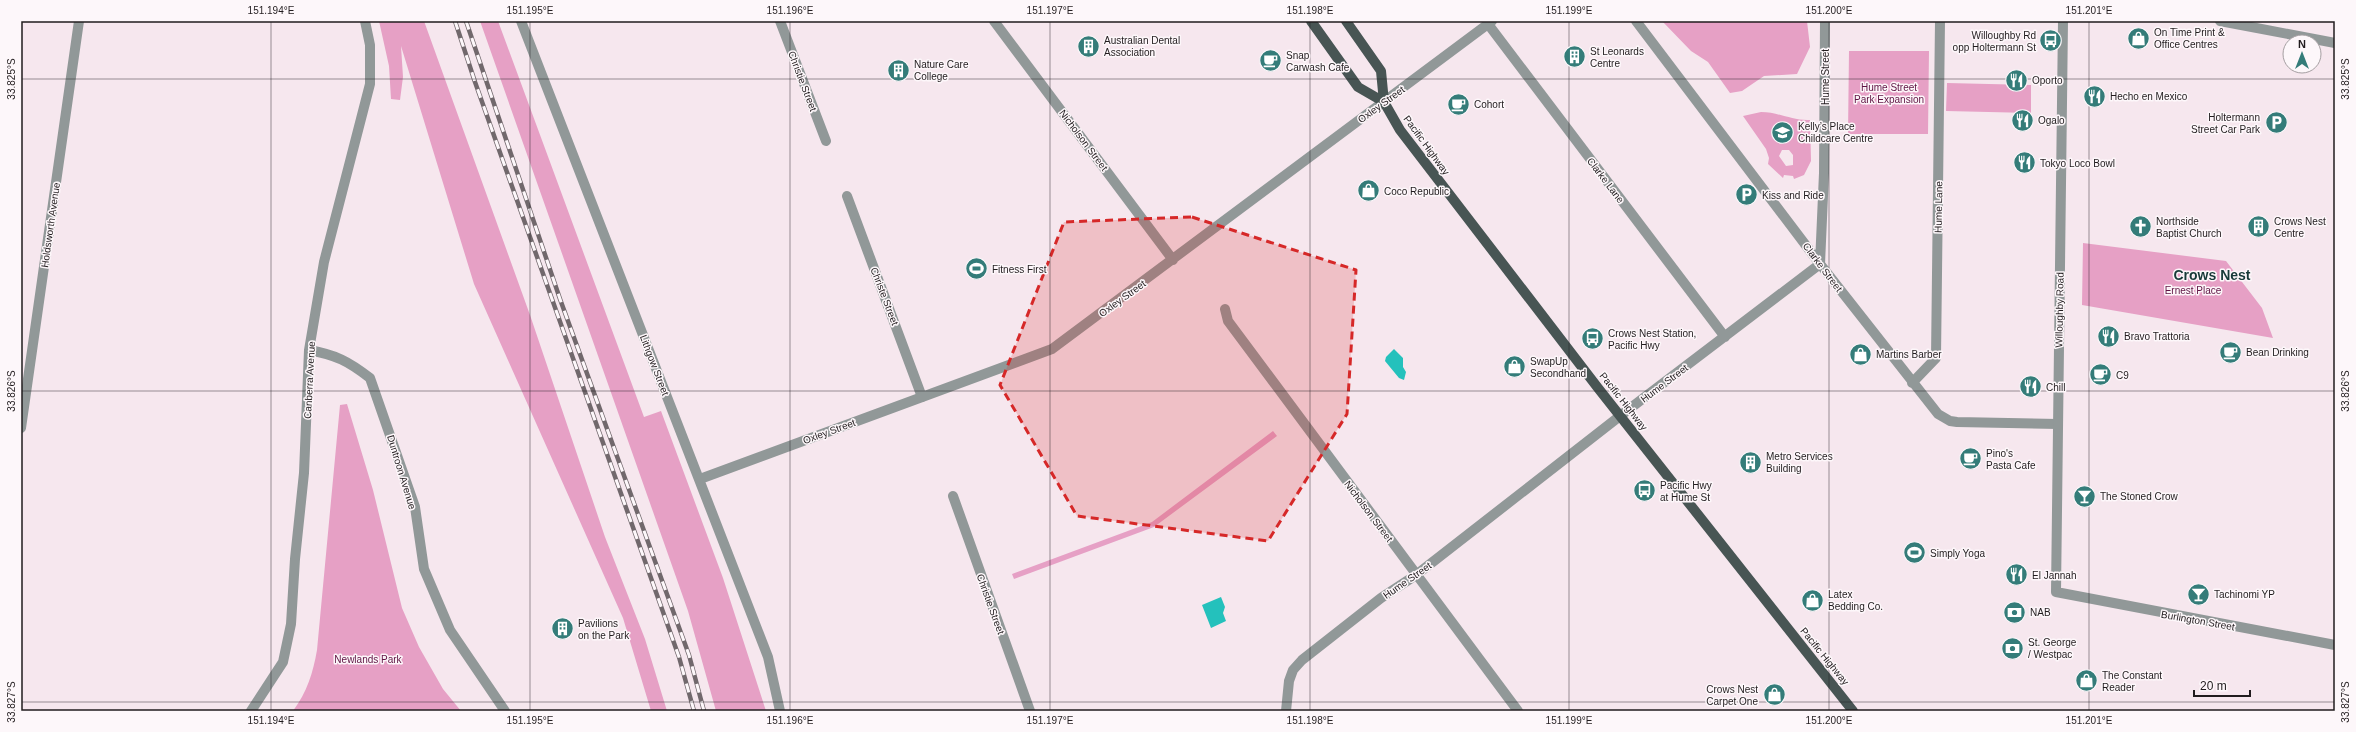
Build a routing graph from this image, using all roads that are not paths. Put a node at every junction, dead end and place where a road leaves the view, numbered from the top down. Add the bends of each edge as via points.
1 (79, 21) edge
2 (365, 21) edge
3 (521, 21) edge
4 (780, 21) edge
5 (994, 21) edge
6 (1311, 21) edge
7 (1346, 21) edge
8 (1636, 21) edge
9 (1825, 21) edge
10 (1940, 21) edge
11 (2062, 21) edge
12 (2220, 21) edge
13 (1490, 22) edge
14 (2335, 43) edge
15 (1384, 102) junction
16 (826, 141) dead end
17 (847, 196) dead end
18 (1173, 260) junction
19 (1820, 264) junction
20 (1225, 308) dead end
21 (1725, 336) junction
22 (309, 350) junction
23 (1912, 383) junction
24 (922, 397) junction
25 (1620, 416) junction
26 (2058, 424) junction
27 (21, 428) edge
28 (700, 479) junction
29 (953, 496) dead end
30 (1416, 575) junction
31 (2061, 594) joint
32 (2335, 645) edge
33 (251, 711) edge
34 (506, 711) edge
35 (780, 711) edge
36 (1030, 711) edge
37 (1286, 711) edge
38 (1518, 711) edge
39 (1853, 711) edge

1 - 27 street, Holdsworth Avenue
2 - 22 street, Canberra Avenue via 370,45 370,84 324,262
3 - 28 street, Lithgow Street
4 - 16 street, Christie Street
5 - 18 street, Nicholson Street
6 - 15 main road via 1358,87
7 - 15 main road, Pacific Highway via 1381,71
8 - 19 street, Clarke Street
9 - 19 street, Hume Street via 1824,173
10 - 23 street, Hume Lane via 1936,358
11 - 26 street, Willoughby Road
12 - 14 street
13 - 15 street, Oxley Street
13 - 21 street, Clarke Lane
15 - 18 street, Oxley Street via 1272,183
15 - 25 main road, Pacific Highway via 1400,130 1443,188
17 - 24 street, Christe Street
18 - 24 street, Oxley Street via 1052,349
19 - 21 street, Hume Street
19 - 23 street, Clarke Street
20 - 30 street, Nicholson Street via 1228,321
21 - 25 street, Hume Street
22 - 33 street, Canberra Avenue via 304,473 291,624 283,662
22 - 34 street, Duntroon Avenue via 334,355 370,378 414,507 424,569 450,630
23 - 26 street, Clarke Street via 1938,414 1950,421
24 - 28 street, Oxley Street
25 - 30 street, Hume Street
25 - 39 main road, Pacific Highway
26 - 31 street, Willoughby Road via 2056,592
28 - 35 street, Lithgow Street via 768,657
29 - 36 street, Christie Street
30 - 37 street, Hume Street via 1381,598 1302,660 1293,670 1289,681
30 - 38 street, Nicholson Street
31 - 32 street, Burlington Street

